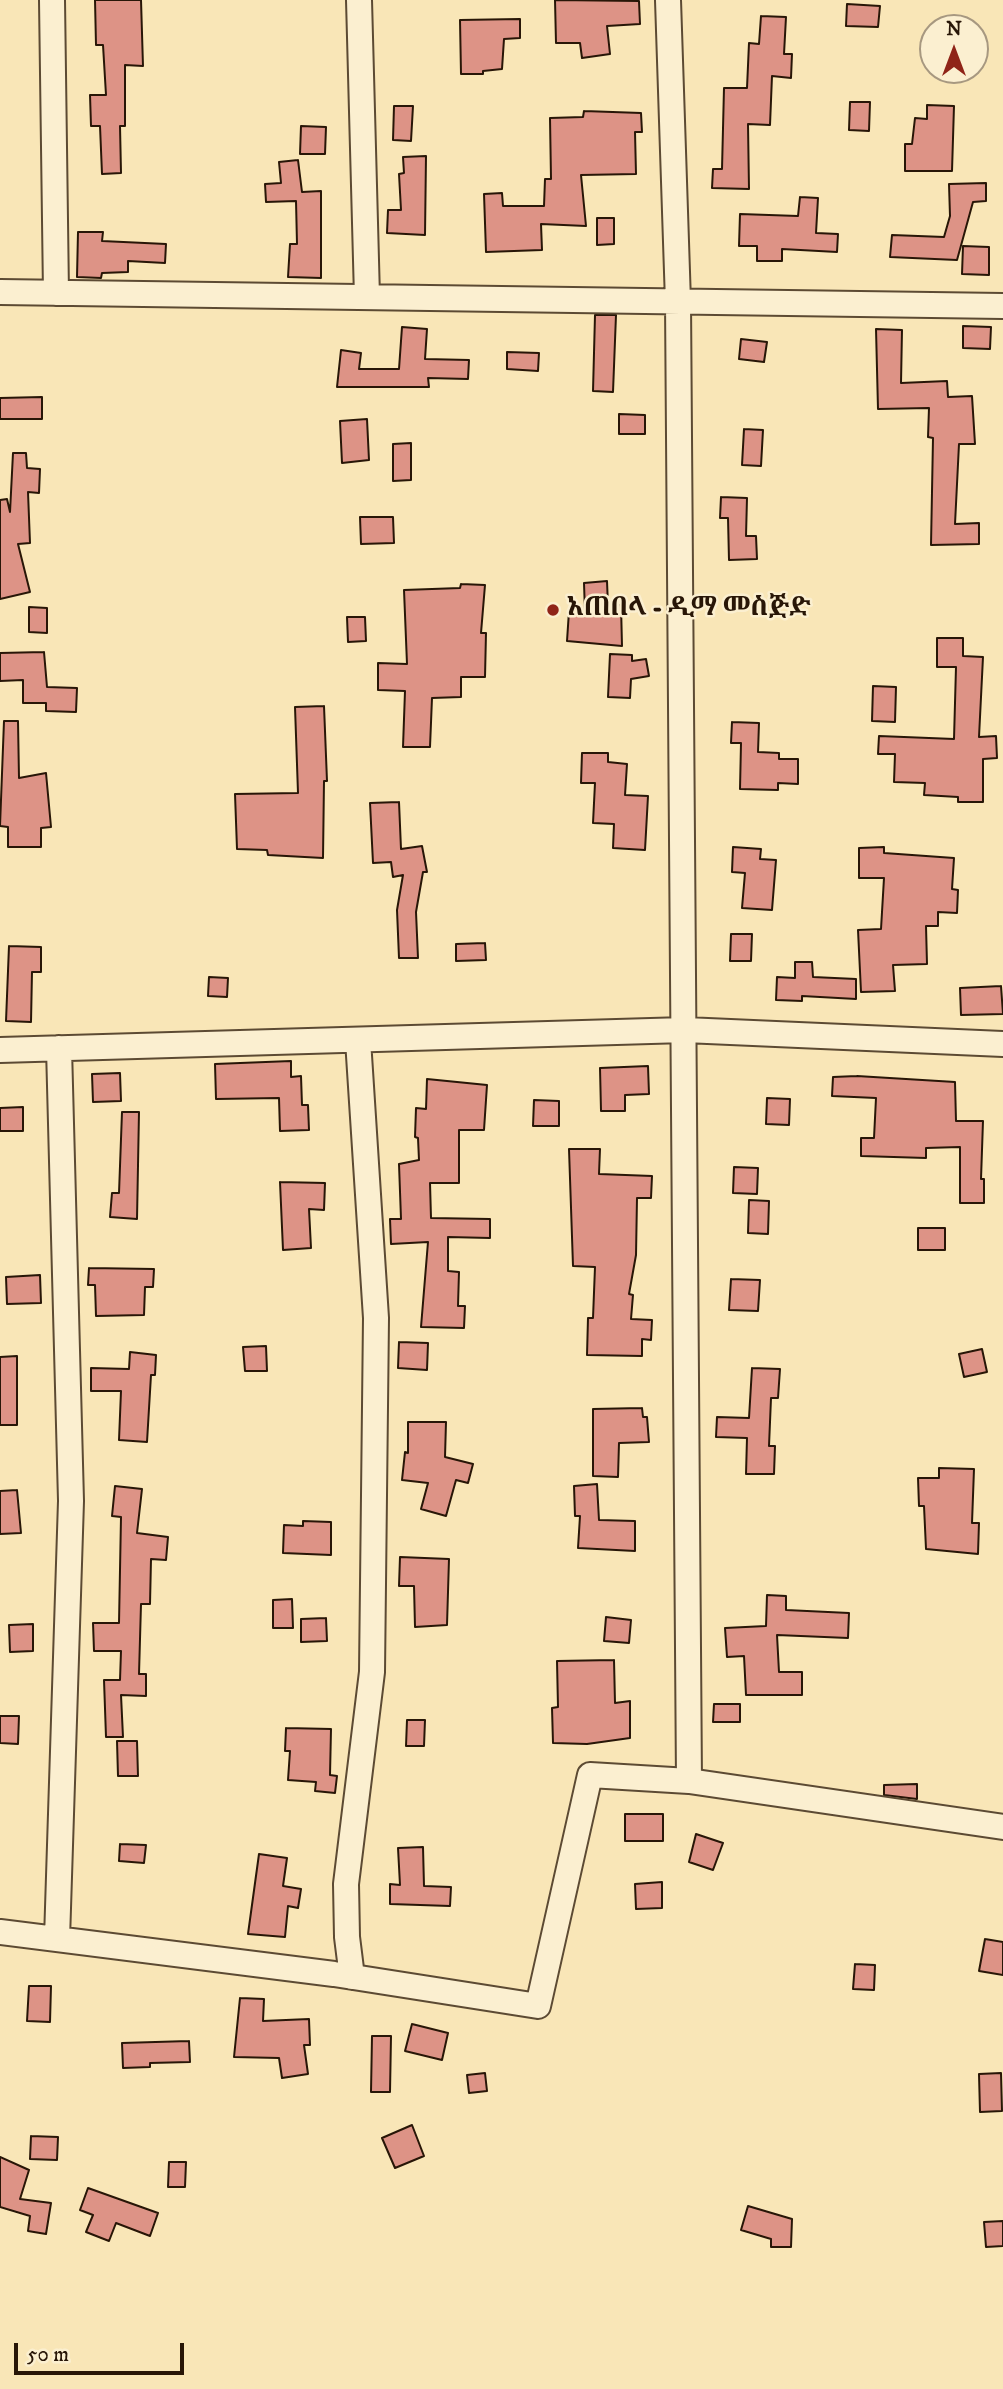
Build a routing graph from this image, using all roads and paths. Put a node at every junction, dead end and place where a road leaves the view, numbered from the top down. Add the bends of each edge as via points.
1 (52, 0) edge
2 (359, 0) edge
3 (667, 0) edge
4 (0, 292) edge
5 (56, 293) junction
6 (367, 297) junction
7 (678, 302) junction
8 (1003, 306) edge
9 (685, 1030) junction
10 (358, 1040) junction
11 (1003, 1044) edge
12 (59, 1048) junction
13 (0, 1050) edge
14 (689, 1781) junction
15 (1003, 1827) edge
16 (0, 1932) edge
17 (57, 1939) junction
18 (352, 1977) junction

1 - 5 street
2 - 6 street
3 - 7 street
4 - 5 street
5 - 6 street
6 - 7 street
7 - 8 street
7 - 9 street
9 - 10 street
9 - 11 street
9 - 14 street
10 - 12 street
10 - 18 street via 376,1318 372,1672 346,1884
12 - 13 street
12 - 17 street via 71,1501
14 - 15 street
14 - 18 street via 590,1775 538,2006
16 - 17 street
17 - 18 street

